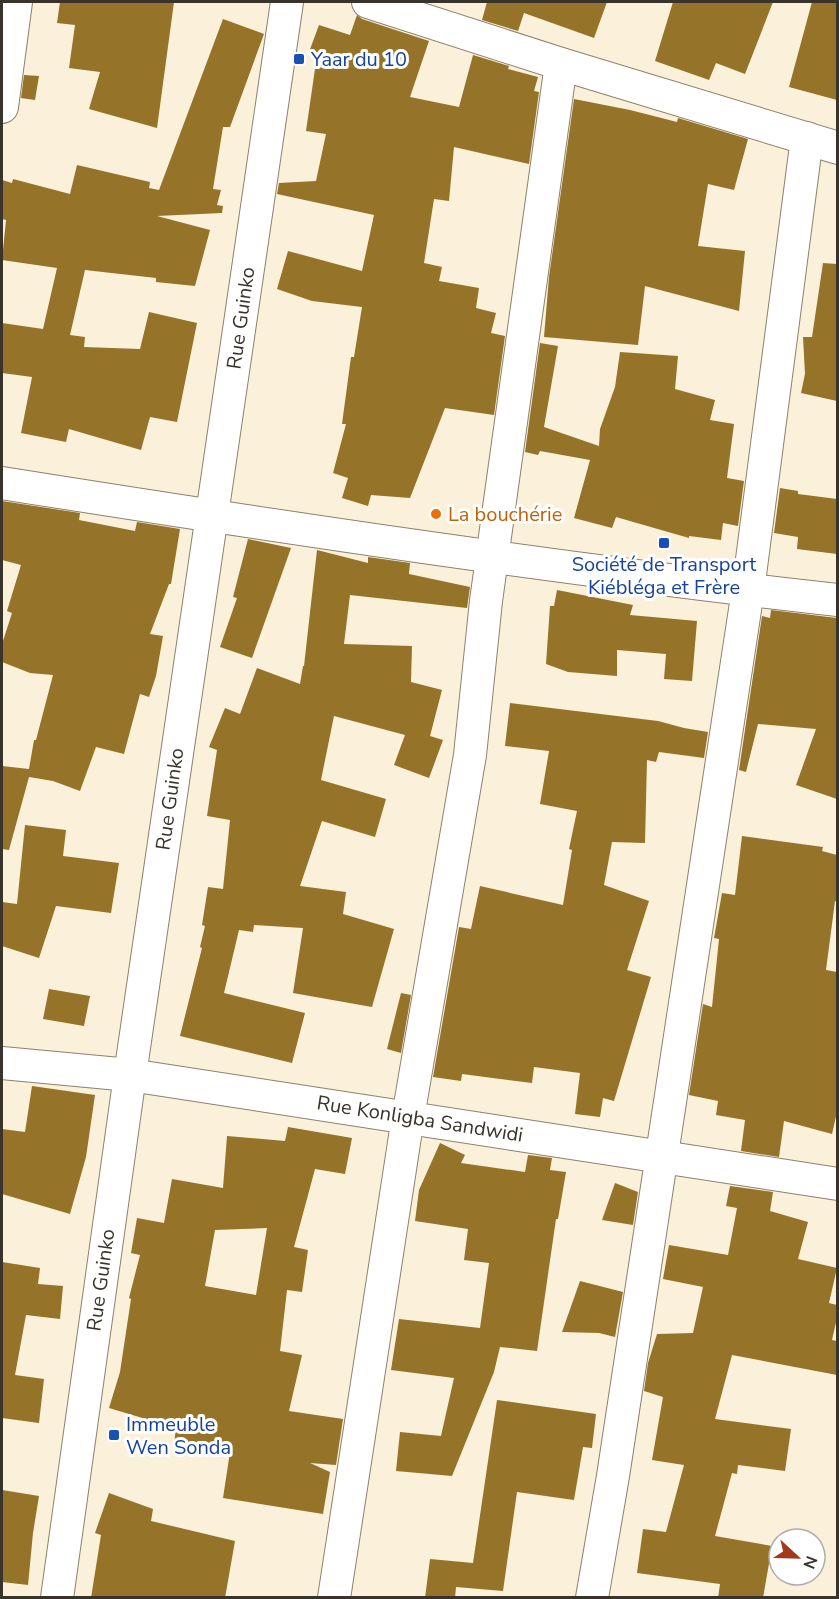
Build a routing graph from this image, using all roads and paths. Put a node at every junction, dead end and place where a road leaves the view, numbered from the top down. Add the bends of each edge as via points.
1 (16, 2) edge
2 (287, 2) edge
3 (368, 2) edge
4 (561, 64) junction
5 (2, 107) edge
6 (807, 138) junction
7 (837, 148) edge
8 (2, 483) edge
9 (211, 516) junction
10 (493, 558) junction
11 (748, 590) junction
12 (837, 600) edge
13 (2, 1063) edge
14 (130, 1075) junction
15 (408, 1117) junction
16 (661, 1156) junction
17 (837, 1184) edge
18 (57, 1598) edge
19 (334, 1598) edge
20 (592, 1598) edge

1 - 5 street
2 - 9 street, Rue Guinko
3 - 4 street
4 - 6 street
4 - 10 street
6 - 7 street
6 - 11 street
8 - 9 street
9 - 10 street
9 - 14 street, Rue Guinko
10 - 11 street
10 - 15 street via 470,755
11 - 12 street
11 - 16 street
13 - 14 street, Rue Konligba Sandwidi
14 - 15 street, Rue Konligba Sandwidi
14 - 18 street, Rue Guinko
15 - 16 street, Rue Konligba Sandwidi
15 - 19 street
16 - 17 street, Rue Konligba Sandwidi
16 - 20 street

